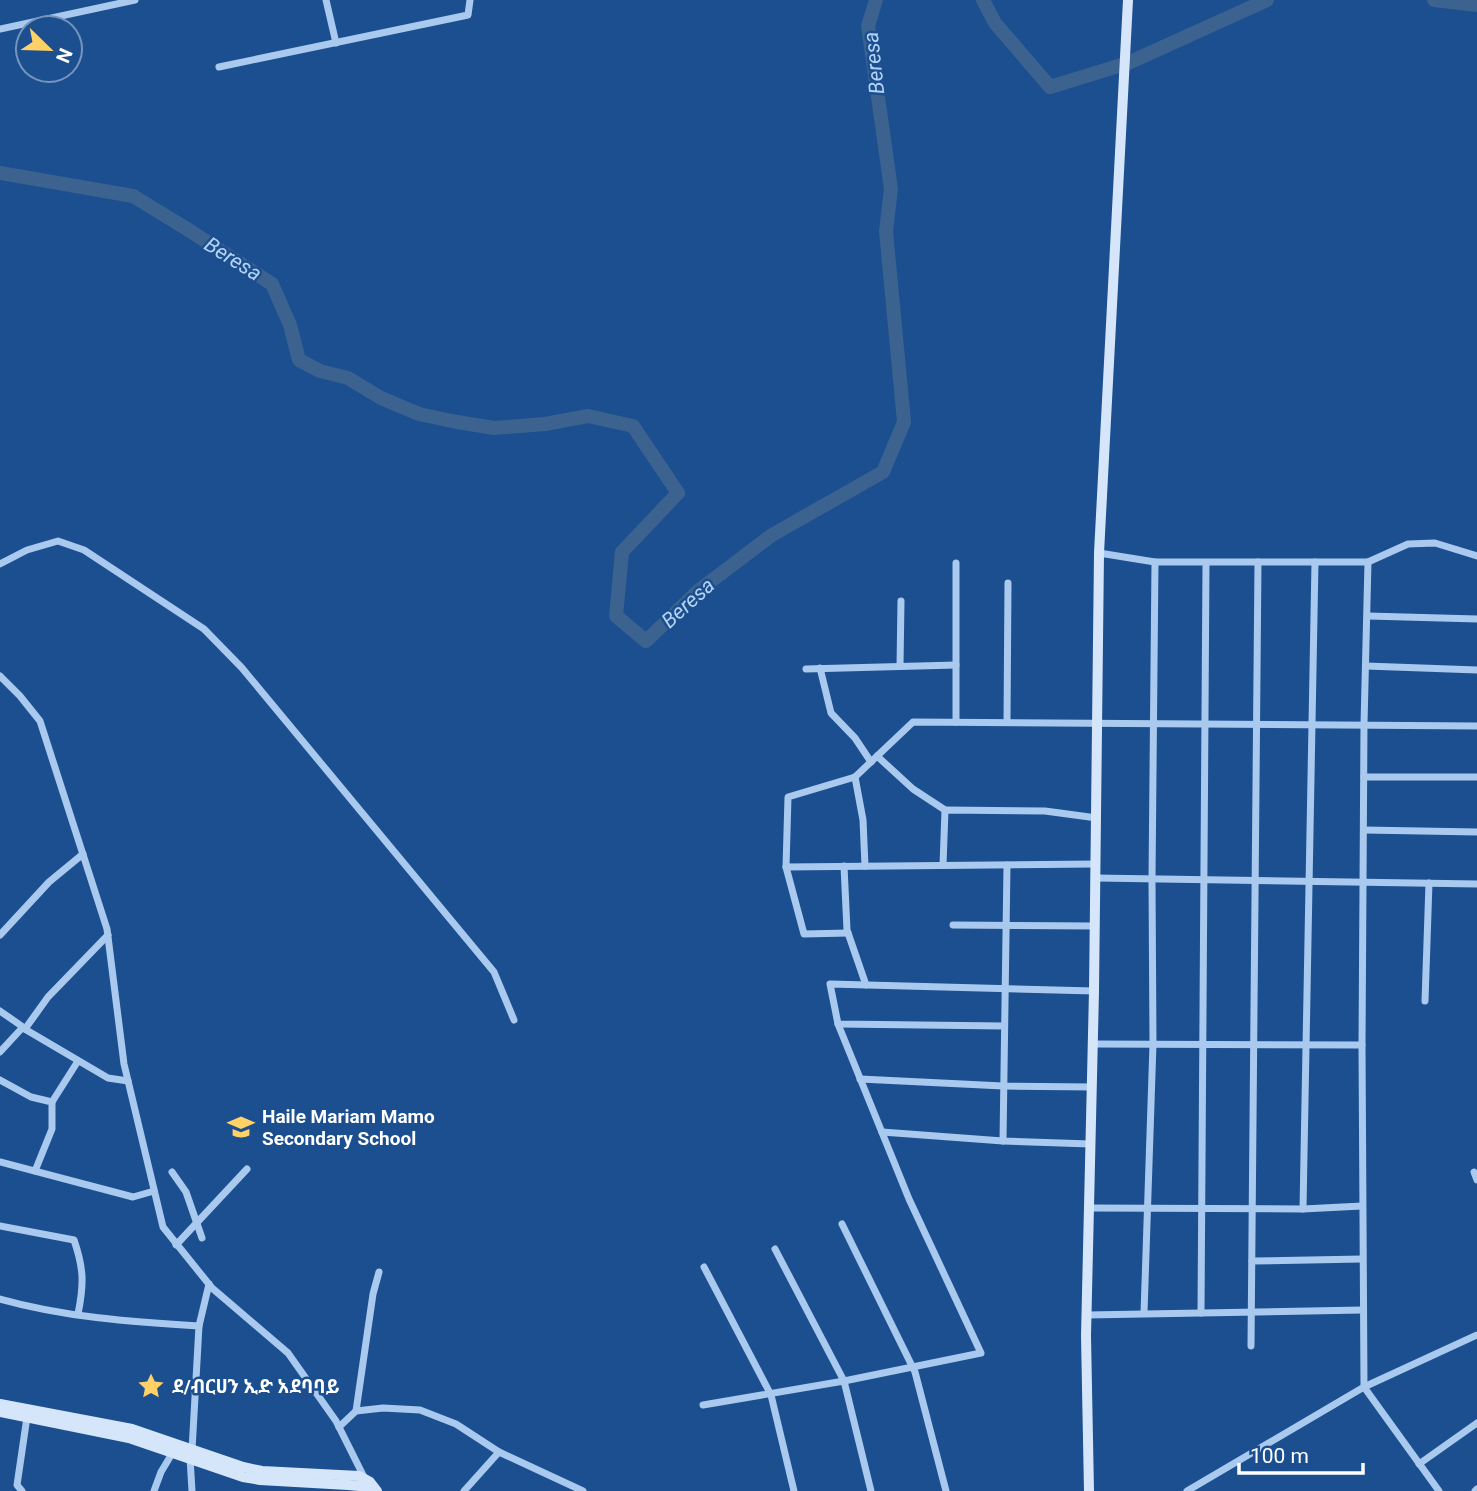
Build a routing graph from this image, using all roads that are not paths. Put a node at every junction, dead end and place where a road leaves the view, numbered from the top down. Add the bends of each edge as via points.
1 (135, 0) edge
2 (326, 0) edge
3 (470, 0) edge
4 (1128, 0) edge
5 (0, 29) edge
6 (336, 43) junction
7 (219, 67) dead end
8 (1099, 552) junction
9 (1477, 556) edge
10 (1155, 562) junction
11 (1258, 562) junction
12 (1315, 562) junction
13 (1368, 562) junction
14 (956, 563) dead end
15 (1206, 563) junction
16 (0, 564) edge
17 (1008, 583) dead end
18 (901, 601) dead end
19 (1368, 616) junction
20 (1477, 619) edge
21 (956, 665) junction
22 (900, 666) junction
23 (1366, 666) junction
24 (820, 668) junction
25 (806, 669) dead end
26 (1477, 670) edge
27 (0, 676) edge
28 (956, 722) junction
29 (1007, 722) junction
30 (1098, 723) junction
31 (1154, 723) junction
32 (1203, 723) junction
33 (1258, 724) junction
34 (1313, 724) junction
35 (1364, 724) junction
36 (1477, 726) edge
37 (874, 759) junction
38 (855, 777) junction
39 (1364, 777) junction
40 (1477, 777) edge
41 (945, 810) junction
42 (1097, 818) junction
43 (1364, 830) junction
44 (1477, 832) edge
45 (83, 854) junction
46 (1096, 864) junction
47 (943, 865) junction
48 (1007, 865) junction
49 (844, 866) junction
50 (865, 866) junction
51 (786, 867) junction
52 (1096, 878) junction
53 (1152, 879) junction
54 (1203, 879) junction
55 (1256, 880) junction
56 (1309, 880) junction
57 (1363, 881) junction
58 (1429, 883) junction
59 (1477, 884) edge
60 (953, 925) dead end
61 (1005, 926) junction
62 (1095, 926) junction
63 (848, 933) junction
64 (0, 935) edge
65 (108, 935) junction
66 (866, 985) junction
67 (1004, 990) junction
68 (1094, 991) junction
69 (1425, 1001) dead end
70 (0, 1012) edge
71 (514, 1020) dead end
72 (838, 1024) junction
73 (1004, 1026) junction
74 (24, 1028) junction
75 (1093, 1044) junction
76 (1153, 1044) junction
77 (1203, 1044) junction
78 (1254, 1044) junction
79 (1306, 1044) junction
80 (1362, 1045) junction
81 (0, 1052) edge
82 (78, 1061) junction
83 (860, 1079) junction
84 (0, 1080) edge
85 (128, 1081) junction
86 (1003, 1086) junction
87 (1092, 1087) junction
88 (52, 1102) junction
89 (882, 1132) junction
90 (1003, 1142) junction
91 (1090, 1144) junction
92 (0, 1162) edge
93 (247, 1169) dead end
94 (35, 1171) junction
95 (172, 1172) dead end
96 (153, 1191) junction
97 (1362, 1206) junction
98 (1089, 1208) junction
99 (1146, 1208) junction
100 (1253, 1208) junction
101 (1202, 1209) junction
102 (1303, 1209) junction
103 (196, 1223) junction
104 (842, 1224) dead end
105 (0, 1226) edge
106 (202, 1238) dead end
107 (176, 1245) junction
108 (775, 1249) dead end
109 (1362, 1259) junction
110 (1252, 1261) junction
111 (704, 1267) dead end
112 (379, 1272) dead end
113 (209, 1284) junction
114 (0, 1299) edge
115 (1362, 1310) junction
116 (1252, 1312) junction
117 (1144, 1313) junction
118 (1201, 1313) junction
119 (78, 1314) junction
120 (1087, 1315) junction
121 (199, 1326) junction
122 (1477, 1335) edge
123 (1251, 1346) dead end
124 (914, 1368) junction
125 (844, 1381) junction
126 (1364, 1387) junction
127 (771, 1395) junction
128 (0, 1404) edge
129 (703, 1405) dead end
130 (356, 1411) junction
131 (0, 1412) edge
132 (27, 1417) junction
133 (1477, 1423) edge
134 (339, 1427) junction
135 (173, 1452) junction
136 (499, 1452) junction
137 (191, 1454) junction
138 (1419, 1464) junction
139 (347, 1484) edge
140 (365, 1485) edge
141 (22, 1491) edge
142 (154, 1491) edge
143 (192, 1491) edge
144 (377, 1491) edge
145 (464, 1491) edge
146 (583, 1491) edge
147 (794, 1491) edge
148 (871, 1491) edge
149 (946, 1491) edge
150 (1089, 1491) edge
151 (1187, 1491) edge
152 (1438, 1491) edge

1 - 5 street
2 - 6 street
3 - 6 street via 468,15
4 - 8 street
6 - 7 street
8 - 10 street
8 - 30 street
9 - 13 street via 1435,543 1408,544
10 - 15 street
10 - 31 street
11 - 12 street
11 - 15 street
11 - 33 street
12 - 13 street
12 - 34 street
13 - 19 street
14 - 21 street
15 - 32 street
16 - 71 street via 58,541 84,550 204,629 242,668 494,972
17 - 29 street
18 - 22 street
19 - 20 street
19 - 23 street
21 - 22 street
21 - 28 street
22 - 24 street
23 - 26 street
23 - 35 street
24 - 25 street
24 - 37 street via 831,713
27 - 45 street via 40,721
28 - 29 street
28 - 37 street via 913,722
29 - 30 street
30 - 31 street
30 - 42 street
31 - 32 street
31 - 53 street
32 - 33 street
32 - 54 street
33 - 34 street
33 - 55 street
34 - 35 street
34 - 56 street
35 - 36 street
35 - 39 street
37 - 38 street
37 - 41 street
38 - 50 street
38 - 51 street via 788,797
39 - 40 street
39 - 43 street
41 - 42 street via 1045,811
41 - 47 street
42 - 46 street
43 - 44 street
43 - 57 street
45 - 64 street via 49,882
45 - 65 street
46 - 48 street
46 - 52 street
47 - 48 street
47 - 50 street
48 - 61 street
49 - 50 street
49 - 51 street
49 - 63 street
51 - 63 street via 804,934
52 - 53 street
52 - 62 street
53 - 54 street
53 - 76 street
54 - 55 street
54 - 77 street
55 - 56 street
55 - 78 street
56 - 57 street
56 - 79 street
57 - 58 street
57 - 80 street
58 - 59 street
58 - 69 street
60 - 61 street
61 - 62 street
61 - 67 street
62 - 68 street
63 - 66 street
65 - 74 street
65 - 85 street
66 - 67 street
66 - 72 street via 830,984
67 - 68 street
67 - 73 street
68 - 75 street
70 - 74 street
72 - 73 street
72 - 83 street
73 - 86 street
74 - 81 street
74 - 82 street
75 - 76 street
75 - 87 street
76 - 77 street
76 - 99 street
77 - 78 street
77 - 101 street
78 - 79 street
78 - 100 street
79 - 80 street
79 - 102 street
80 - 97 street
82 - 85 street via 108,1078
82 - 88 street
83 - 86 street
83 - 89 street
84 - 88 street via 31,1097
85 - 96 street
86 - 87 street
86 - 90 street
87 - 91 street
88 - 94 street via 52,1129
89 - 90 street
89 - 124 street via 981,1353
90 - 91 street
91 - 98 street
92 - 94 street
93 - 103 street
94 - 96 street via 133,1197
95 - 103 street via 186,1192
96 - 107 street via 163,1227
97 - 102 street
97 - 109 street
98 - 99 street
98 - 120 street
99 - 101 street
99 - 117 street
100 - 101 street
100 - 102 street
100 - 110 street
101 - 118 street
103 - 106 street
103 - 107 street
104 - 124 street
105 - 119 street via 74,1240 84,1287
107 - 113 street
108 - 125 street
109 - 110 street
109 - 115 street
110 - 116 street
111 - 127 street
112 - 130 street
113 - 121 street
113 - 134 street via 288,1353
114 - 119 street
115 - 116 street
115 - 126 street
116 - 118 street
116 - 123 street
117 - 118 street
117 - 120 street
119 - 121 street
120 - 150 street
121 - 137 street
122 - 126 street
124 - 125 street
124 - 149 street
125 - 127 street
125 - 148 street
126 - 138 street
126 - 151 street
127 - 129 street
127 - 147 street
128 - 137 street via 132,1429
130 - 134 street
130 - 136 street via 420,1410 456,1424
131 - 132 street
132 - 135 street
132 - 141 street via 17,1485
133 - 138 street
134 - 140 street
135 - 137 street
135 - 142 street
136 - 145 street
136 - 146 street
137 - 139 street via 221,1470 260,1480
137 - 143 street
138 - 152 street
139 - 140 street
140 - 144 street

